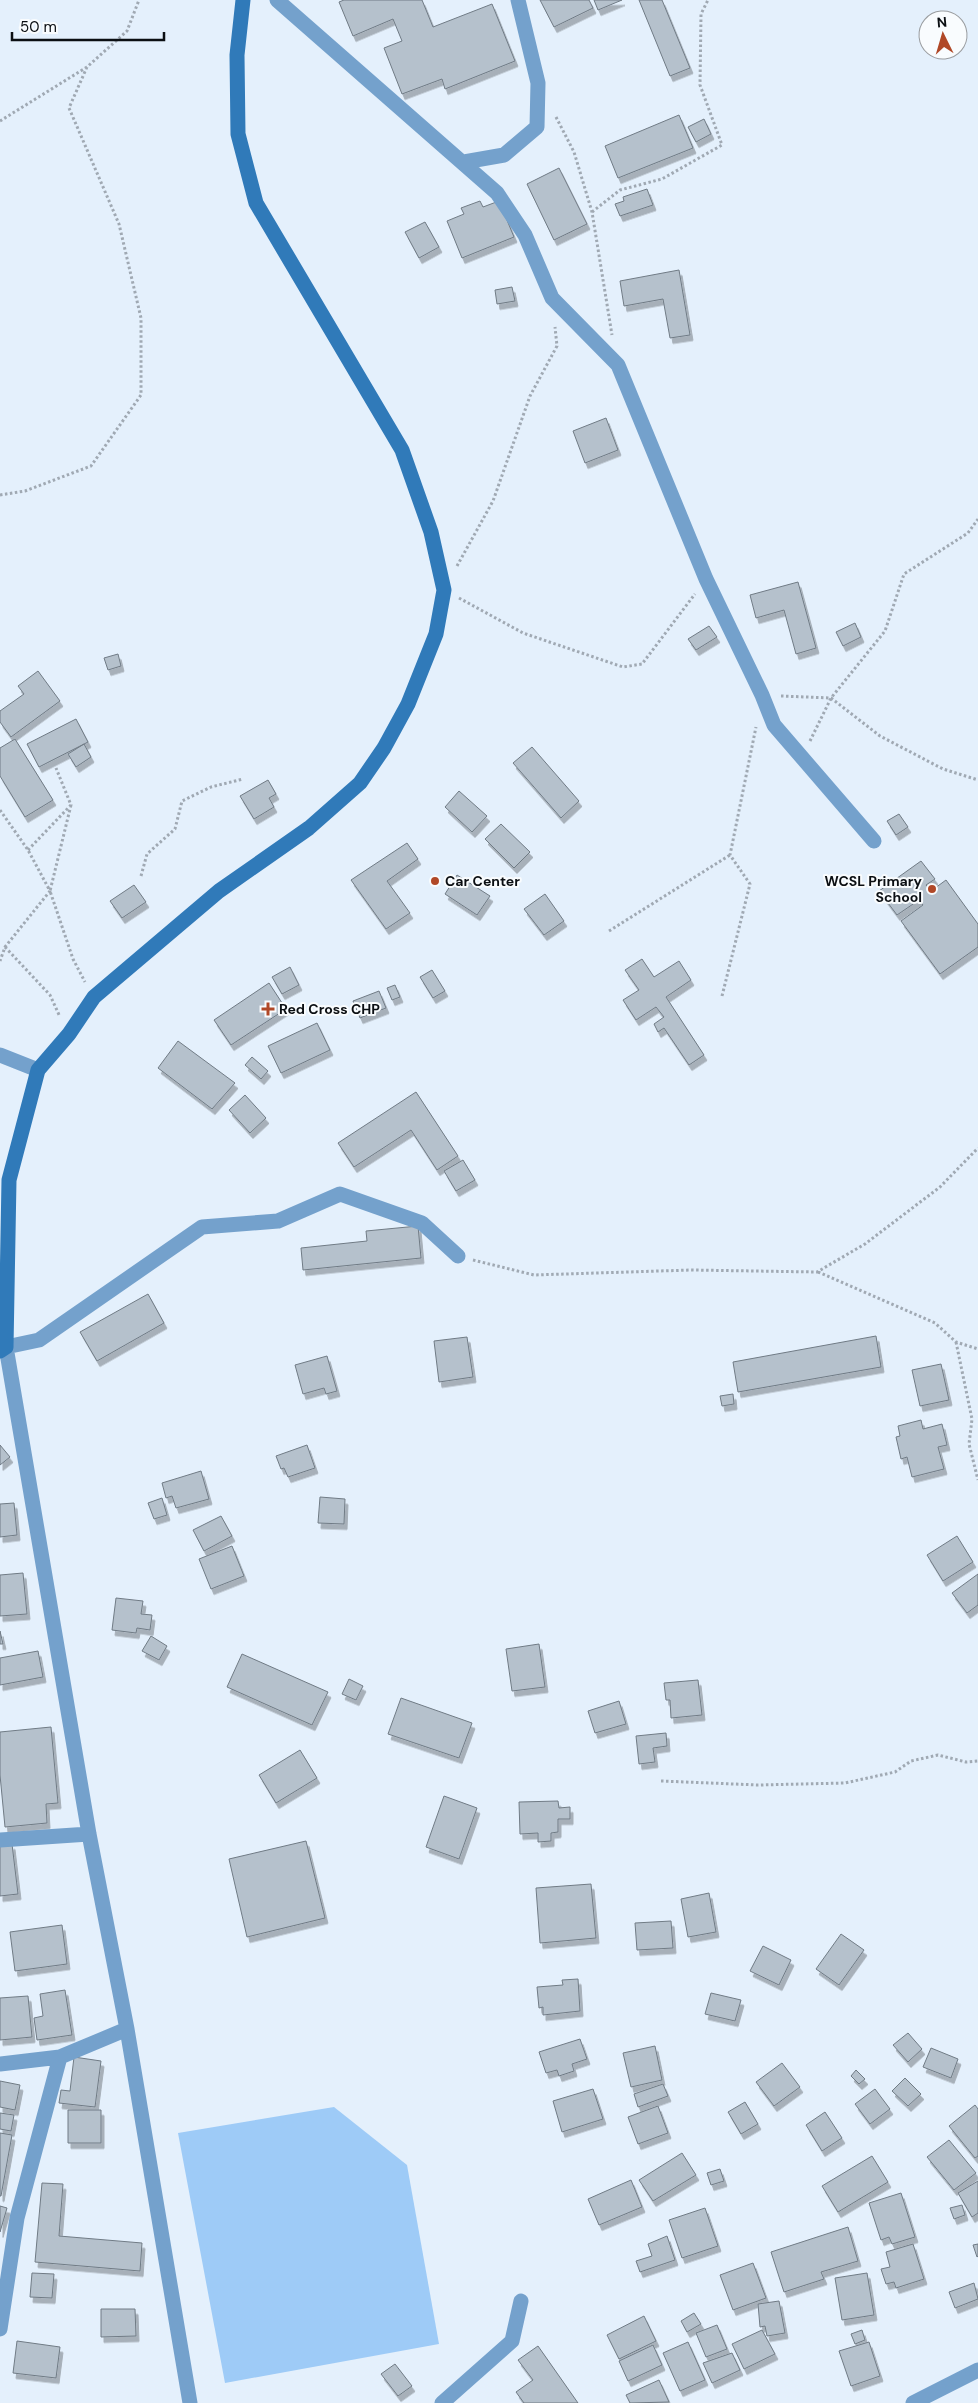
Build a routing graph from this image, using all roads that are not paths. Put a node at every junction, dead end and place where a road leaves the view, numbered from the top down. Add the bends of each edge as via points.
1 (243, 0) edge
2 (277, 0) edge
3 (518, 0) edge
4 (464, 162) junction
5 (874, 841) dead end
6 (0, 1055) edge
7 (38, 1070) junction
8 (458, 1256) road end
9 (3, 1349) edge
10 (89, 1834) junction
11 (0, 1840) edge
12 (127, 2029) junction
13 (60, 2057) junction
14 (0, 2064) edge
15 (521, 2301) dead end
16 (0, 2329) edge
17 (978, 2370) edge
18 (190, 2403) edge
19 (442, 2403) edge
20 (913, 2403) edge

1 - 7 main road via 237,55 238,134 256,203 402,450 430,532 444,590 436,634 408,704 360,783 309,828 218,891 94,998
2 - 4 street
3 - 4 street via 538,83 536,127 504,155
4 - 5 street via 497,193 525,235 552,298 618,365 706,579 774,725
6 - 7 street
7 - 9 main road via 9,1180
8 - 9 street via 422,1223 340,1194 278,1221 202,1227 39,1340
9 - 10 street
10 - 11 street
10 - 12 street
12 - 13 street
12 - 18 street
13 - 14 street
13 - 16 street via 17,2218
15 - 19 street via 512,2341
17 - 20 street

